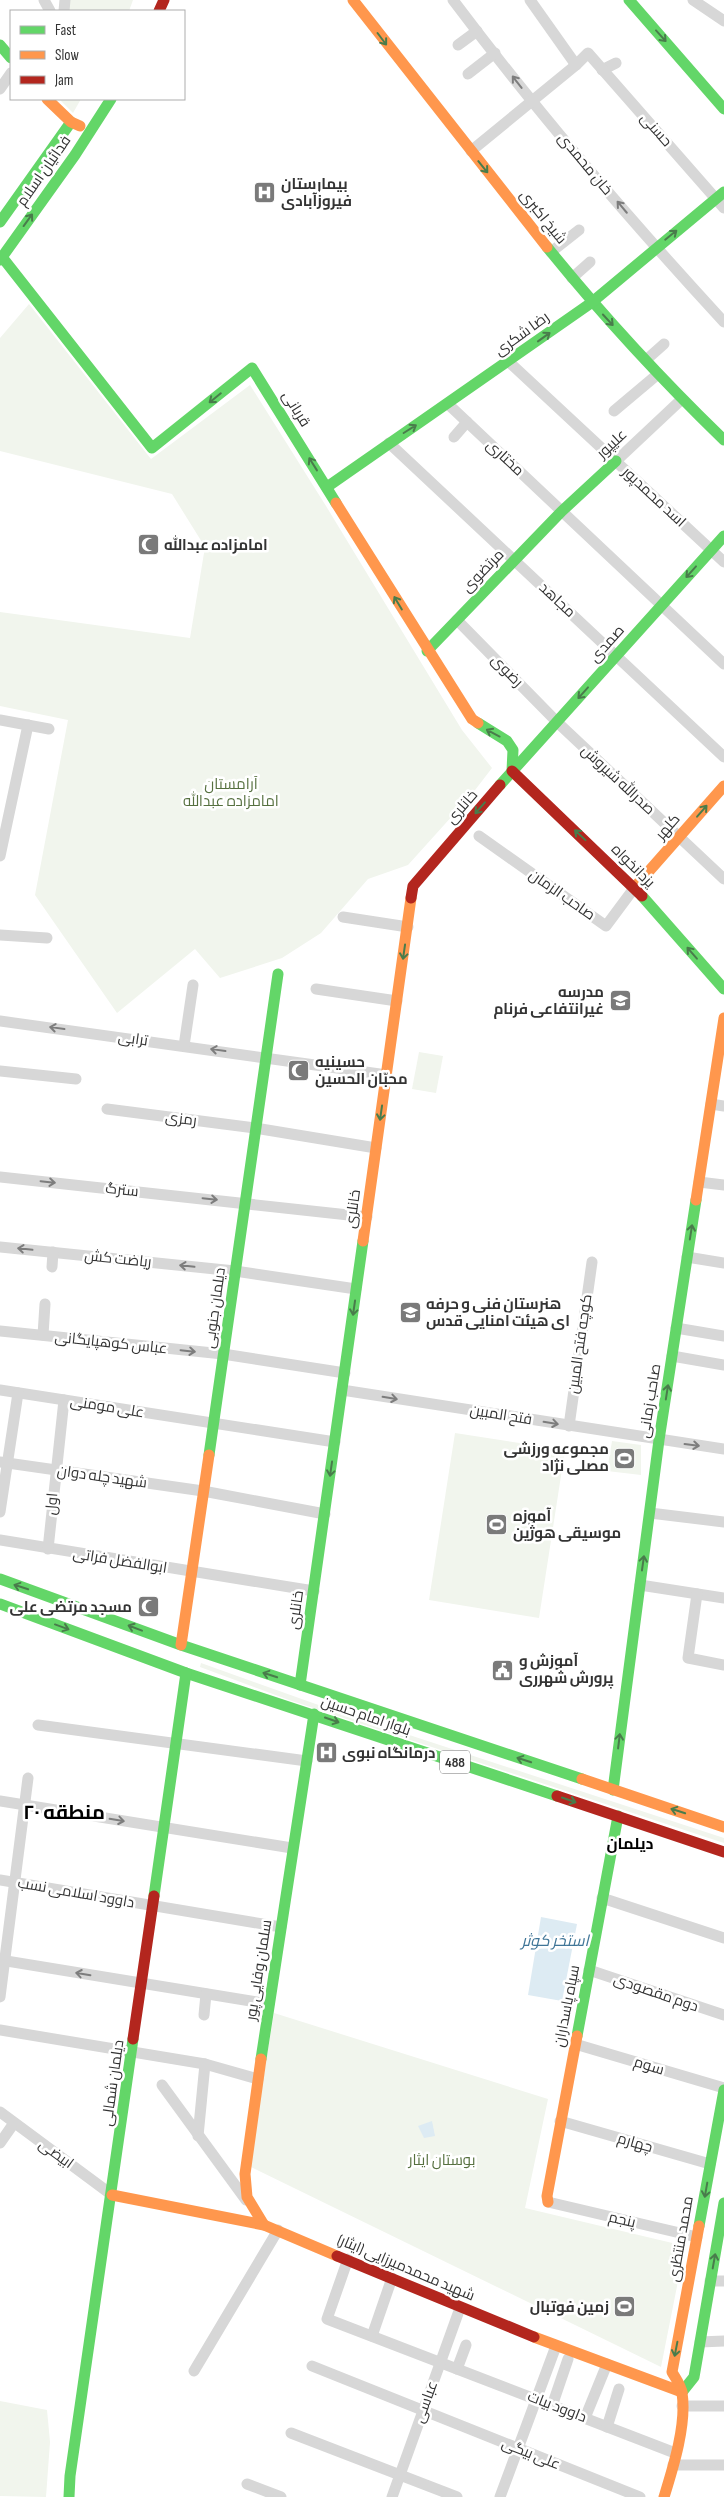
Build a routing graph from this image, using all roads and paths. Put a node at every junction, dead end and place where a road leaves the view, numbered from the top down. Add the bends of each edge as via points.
1 (353, 0) edge
2 (530, 0) edge
3 (629, 0) edge
4 (693, 0) edge
5 (459, 2) edge
6 (724, 21) edge
7 (477, 31) junction
8 (0, 45) edge
9 (458, 45) dead end
10 (494, 53) junction
11 (10, 57) edge
12 (616, 63) dead end
13 (576, 65) junction
14 (602, 70) junction
15 (10, 74) edge
16 (468, 74) dead end
17 (0, 89) edge
18 (49, 100) edge
19 (110, 100) edge
20 (532, 101) junction
21 (724, 109) edge
22 (72, 122) junction
23 (94, 125) junction
24 (56, 144) junction
25 (471, 151) junction
26 (75, 155) junction
27 (720, 195) edge
28 (724, 208) edge
29 (1, 220) edge
30 (579, 230) dead end
31 (656, 248) junction
32 (551, 252) junction
33 (1, 258) edge
34 (590, 262) dead end
35 (572, 278) junction
36 (592, 303) junction
37 (724, 322) edge
38 (664, 344) dead end
39 (646, 360) junction
40 (509, 362) junction
41 (658, 374) junction
42 (682, 399) junction
43 (449, 405) junction
44 (614, 411) dead end
45 (467, 422) junction
46 (454, 437) dead end
47 (724, 440) edge
48 (389, 443) junction
49 (616, 461) junction
50 (327, 487) junction
51 (562, 511) junction
52 (724, 536) edge
53 (711, 550) junction
54 (514, 560) junction
55 (724, 562) edge
56 (662, 605) junction
57 (457, 620) junction
58 (427, 651) junction
59 (616, 656) junction
60 (724, 664) edge
61 (0, 720) edge
62 (557, 722) junction
63 (28, 725) junction
64 (50, 729) dead end
65 (724, 757) edge
66 (512, 772) junction
67 (724, 786) edge
68 (479, 836) dead end
69 (679, 837) junction
70 (0, 856) edge
71 (724, 879) edge
72 (635, 887) junction
73 (343, 917) dead end
74 (408, 927) junction
75 (0, 935) edge
76 (47, 938) dead end
77 (278, 974) dead end
78 (193, 985) dead end
79 (316, 989) dead end
80 (724, 989) edge
81 (397, 1001) junction
82 (724, 1018) edge
83 (0, 1021) edge
84 (184, 1046) junction
85 (266, 1057) junction
86 (0, 1071) edge
87 (387, 1075) junction
88 (76, 1079) dead end
89 (711, 1104) junction
90 (724, 1106) edge
91 (107, 1109) dead end
92 (256, 1128) junction
93 (376, 1148) junction
94 (0, 1177) edge
95 (699, 1182) junction
96 (724, 1185) edge
97 (245, 1203) junction
98 (366, 1217) junction
99 (0, 1247) edge
100 (54, 1252) junction
101 (687, 1257) junction
102 (592, 1262) dead end
103 (724, 1263) edge
104 (52, 1268) dead end
105 (235, 1271) junction
106 (356, 1290) junction
107 (45, 1304) dead end
108 (676, 1328) junction
109 (0, 1331) edge
110 (43, 1335) junction
111 (724, 1336) edge
112 (223, 1354) junction
113 (672, 1356) junction
114 (724, 1365) edge
115 (345, 1373) junction
116 (0, 1390) edge
117 (342, 1390) junction
118 (18, 1393) junction
119 (64, 1400) junction
120 (213, 1423) junction
121 (569, 1426) junction
122 (659, 1440) junction
123 (335, 1442) junction
124 (724, 1449) edge
125 (4, 1463) edge
126 (55, 1470) junction
127 (203, 1492) junction
128 (0, 1512) edge
129 (650, 1513) junction
130 (325, 1514) junction
131 (724, 1522) edge
132 (0, 1540) edge
133 (48, 1549) junction
134 (192, 1572) junction
135 (0, 1580) edge
136 (640, 1585) junction
137 (314, 1591) junction
138 (697, 1594) junction
139 (724, 1598) edge
140 (0, 1604) edge
141 (181, 1646) junction
142 (724, 1665) edge
143 (186, 1672) junction
144 (300, 1685) junction
145 (314, 1714) junction
146 (38, 1725) dead end
147 (176, 1744) junction
148 (307, 1761) junction
149 (28, 1778) dead end
150 (613, 1790) junction
151 (0, 1801) edge
152 (24, 1805) junction
153 (618, 1816) junction
154 (724, 1827) edge
155 (164, 1828) junction
156 (292, 1848) junction
157 (724, 1852) edge
158 (0, 1880) edge
159 (14, 1882) junction
160 (602, 1898) junction
161 (153, 1906) junction
162 (281, 1927) junction
163 (724, 1938) edge
164 (2, 1960) edge
165 (589, 1970) junction
166 (137, 1982) junction
167 (206, 1994) junction
168 (0, 1997) edge
169 (270, 2004) junction
170 (204, 2015) dead end
171 (724, 2016) edge
172 (0, 2030) edge
173 (575, 2044) junction
174 (132, 2052) junction
175 (205, 2064) junction
176 (258, 2080) junction
177 (162, 2085) dead end
178 (724, 2089) edge
179 (0, 2112) edge
180 (560, 2121) junction
181 (14, 2123) junction
182 (198, 2136) junction
183 (0, 2143) edge
184 (710, 2164) junction
185 (112, 2195) junction
186 (247, 2201) junction
187 (548, 2202) joint
188 (724, 2202) edge
189 (264, 2225) junction
190 (278, 2230) junction
191 (697, 2237) junction
192 (348, 2259) junction
193 (392, 2278) junction
194 (710, 2281) junction
195 (724, 2281) edge
196 (460, 2308) junction
197 (372, 2336) junction
198 (724, 2341) edge
199 (700, 2342) junction
200 (466, 2345) dead end
201 (556, 2346) junction
202 (568, 2360) dead end
203 (440, 2362) junction
204 (607, 2364) junction
205 (312, 2366) dead end
206 (457, 2369) junction
207 (194, 2371) dead end
208 (619, 2389) dead end
209 (682, 2392) junction
210 (537, 2400) junction
211 (552, 2406) junction
212 (682, 2406) junction
213 (724, 2406) edge
214 (422, 2410) junction
215 (585, 2418) junction
216 (607, 2427) junction
217 (290, 2434) dead end
218 (518, 2448) junction
219 (675, 2452) junction
220 (724, 2465) edge
221 (673, 2466) junction
222 (400, 2475) junction
223 (70, 2476) junction
224 (247, 2484) dead end
225 (61, 2497) edge
226 (69, 2497) edge
227 (281, 2497) edge
228 (392, 2497) edge
229 (457, 2497) edge
230 (500, 2497) edge
231 (640, 2497) edge
232 (664, 2497) edge

1 -> 25 street, شیخ اکبری
2 - 13 street
3 -> 21 street
4 - 6 street
5 - 7 street, خان محمدی
7 - 9 street
7 - 10 street, خان محمدی
8 - 11 street
10 - 16 street
20 -> 10 street, خان محمدی
12 - 14 street
13 - 14 street, حسنی via 588,53
13 - 20 street
14 - 27 street, حسنی
15 - 17 street
18 - 22 street
19 - 23 street, فدائیان اسلام
20 - 25 street
31 -> 20 street, خان محمدی
22 - 23 street via 80,126
22 - 24 street, فدائیان اسلام
23 - 26 street, فدائیان اسلام
24 - 26 street via 69,144
24 - 29 street, فدائیان اسلام
25 -> 32 street, شیخ اکبری
33 -> 26 street, فدائیان اسلام
27 - 28 street, حسنی
31 -> 27 street, رضا شکری
30 - 32 street
31 - 36 street, رضا شکری
31 - 37 street, خان محمدی
32 - 35 street, شیخ اکبری
50 -> 33 street, قربانی via 252,368 152,448
34 - 35 street
35 - 36 street, شیخ اکبری
36 -> 39 street, شیخ اکبری
40 -> 36 street, رضا شکری
38 - 39 street
39 - 41 street, شیخ اکبری
40 - 43 street, رضا شکری
40 - 49 street, اسد محمدپور
41 - 42 street, شیخ اکبری
41 - 44 street
42 - 47 street, شیخ اکبری
42 - 49 street, علیپور
43 - 45 street, مختاری
48 -> 43 street, رضا شکری
45 - 46 street
45 - 51 street, مختاری
48 - 50 street, رضا شکری
48 - 54 street, مجاهد
49 - 51 street, علیپور
49 - 53 street, اسد محمدپور
58 -> 50 street, قربانی
51 - 54 street, مرتضوی
51 - 56 street, مختاری
52 - 53 street, صمدی
53 - 55 street, اسد محمدپور
53 -> 56 street, صمدی
54 - 57 street, مرتضوی
54 - 59 street, مجاهد
56 - 59 street, صمدی
56 - 60 street, مختاری
57 - 58 street, مرتضوی
57 - 62 street, رضوی
66 -> 58 street, قربانی via 513,750 508,741 472,719
59 -> 62 street, صمدی
59 - 65 street, مجاهد
61 - 63 street
62 - 66 street, صمدی
62 - 69 street, صدرالله شیروش
63 - 64 street
63 - 70 street
72 -> 66 street, یزدانخواه
66 -> 74 street, خانلری via 413,886
69 -> 67 street, کلهر
68 - 72 street, صاحب الزمان via 606,926
69 - 71 street, صدرالله شیروش
69 - 72 street, کلهر
80 -> 72 street, یزدانخواه
73 - 74 street
74 -> 81 street, خانلری
75 - 76 street
77 - 85 street, دیلمان جنوبی
78 - 84 street
79 - 81 street
81 - 87 street, خانلری
82 - 89 street, صاحب زمانی
84 -> 83 street, ترابی
85 -> 84 street, ترابی
85 - 87 street, ترابی
85 - 92 street, دیلمان جنوبی
86 - 88 street
87 -> 93 street, خانلری
89 - 90 street
89 - 95 street, صاحب زمانی
91 - 92 street, رمزی
92 - 93 street
92 - 97 street, دیلمان جنوبی
93 - 98 street, خانلری
94 -> 97 street, سترگ
95 - 96 street
101 -> 95 street, صاحب زمانی
97 - 98 street
97 - 105 street, دیلمان جنوبی
98 - 106 street, خانلری
100 -> 99 street, ریاضت کش
100 - 104 street
105 -> 100 street, ریاضت کش
101 - 103 street
101 - 108 street, صاحب زمانی
102 - 121 street, کوچه فتح المبین
105 - 106 street, ریاضت کش
105 - 112 street, دیلمان جنوبی
106 -> 115 street, خانلری
107 - 110 street
108 - 111 street
108 - 113 street, صاحب زمانی
109 - 110 street, عباس کوهپایگانی
110 -> 112 street, عباس کوهپایگانی
112 - 115 street, عباس کوهپایگانی
112 - 120 street, دیلمان جنوبی
113 - 114 street
122 -> 113 street, صاحب زمانی
115 - 117 street, خانلری
116 - 118 street, علی مومنی
117 -> 121 street, فتح المبین
117 - 123 street, خانلری
118 - 119 street, علی مومنی
118 - 125 street
119 - 120 street, علی مومنی
119 - 126 street, اول
120 - 123 street, علی مومنی
120 - 127 street, دیلمان جنوبی
121 - 122 street, فتح المبین
122 -> 124 street, فتح المبین
122 - 129 street, صاحب زمانی
123 -> 130 street, خانلری
125 - 126 street, شهید چله دوان
125 - 128 street
126 - 127 street, شهید چله دوان
126 - 133 street, اول
127 - 130 street, شهید چله دوان
127 - 134 street, دیلمان جنوبی
129 - 131 street
136 -> 129 street, صاحب زمانی
130 - 137 street, خانلری
132 - 133 street, ابوالفضل فراتی
133 - 134 street, ابوالفضل فراتی
134 - 137 street, ابوالفضل فراتی
134 - 141 street, دیلمان جنوبی
141 -> 135 street, بلوار امام حسین / 488
136 - 138 street
150 -> 136 street, صاحب زمانی
137 - 144 street, خانلری
138 - 139 street
138 - 142 street via 688,1658
140 -> 143 street, بلوار امام حسین / 488
144 -> 141 street, بلوار امام حسین / 488
143 - 145 street, بلوار امام حسین / 488
143 - 147 street, دیلمان شمالی
150 -> 144 street, بلوار امام حسین / 488
145 - 148 street, سلمان وفایی پور
145 -> 153 street, بلوار امام حسین / 488
146 - 147 street
147 - 148 street
147 - 155 street, دیلمان شمالی
148 - 156 street, سلمان وفایی پور
149 - 152 street
154 -> 150 street, بلوار امام حسین / 488
151 - 152 street
152 -> 155 street
152 - 159 street
153 - 157 street, بلوار امام حسین / 488
153 - 160 street, سپاه پاسداران
155 - 156 street
155 - 161 street, دیلمان شمالی
156 - 162 street, سلمان وفایی پور
158 - 159 street, داوود اسلامی نسب
159 - 161 street, داوود اسلامی نسب
159 - 164 street
160 - 163 street
160 - 165 street, سپاه پاسداران
161 - 162 street, داوود اسلامی نسب
161 - 166 street, دیلمان شمالی
162 - 169 street, سلمان وفایی پور
166 -> 164 street
164 - 168 street
165 - 171 street, دوم مقصودی
165 - 173 street, سپاه پاسداران
166 - 167 street
166 - 174 street, دیلمان شمالی
167 - 169 street
167 - 170 street
169 - 176 street, سلمان وفایی پور
172 - 174 street
173 - 178 street, سوم
173 - 180 street, سپاه پاسداران
174 - 175 street
174 - 185 street, دیلمان شمالی
175 - 176 street
175 - 182 street
176 - 186 street, سلمان وفایی پور via 245,2164
177 - 182 street
178 - 184 street, محمد منتظری
179 - 181 street, ابیضی
180 - 184 street, چهارم
180 - 187 street, سپاه پاسداران
181 - 183 street
181 - 185 street, ابیضی
182 - 186 street
184 -> 191 street, محمد منتظری
185 - 189 street, شهید محمدمیرزایی (ایثار)
185 - 223 street, دیلمان شمالی
186 - 189 street, سلمان وفایی پور
187 - 191 street, پنجم
194 -> 188 street
189 - 190 street, شهید محمدمیرزایی (ایثار)
190 - 192 street, شهید محمدمیرزایی (ایثار)
190 - 207 street
191 -> 209 street, محمد منتظری via 672,2372
192 - 193 street, شهید محمدمیرزایی (ایثار)
192 - 197 street, داوود بیات via 327,2319
193 - 196 street, شهید محمدمیرزایی (ایثار)
193 - 197 street
194 - 195 street
194 - 199 street
196 - 201 street, شهید محمدمیرزایی (ایثار)
196 - 203 street, عباسی
197 - 203 street, داوود بیات
198 - 199 street
199 - 209 street via 694,2377
200 - 206 street
201 - 204 street, شهید محمدمیرزایی (ایثار)
201 - 210 street
202 - 211 street
203 - 206 street, داوود بیات
203 - 214 street, عباسی
204 - 209 street, شهید محمدمیرزایی (ایثار)
204 - 215 street
205 - 214 street, علی بیگی
206 - 210 street, داوود بیات
208 - 216 street
209 - 212 street, محمد منتظری
210 - 211 street, داوود بیات
210 - 218 street
211 - 215 street, داوود بیات
212 - 213 street
212 - 219 street, محمد منتظری
214 - 218 street, علی بیگی
214 - 222 street, عباسی
215 - 216 street, داوود بیات
216 - 219 street, داوود بیات
217 - 222 street
218 - 230 street
218 - 231 street, علی بیگی
219 - 221 street, محمد منتظری
220 - 221 street
221 - 232 street, محمد منتظری
222 - 228 street, عباسی
222 - 229 street
223 - 225 street
223 - 226 street, دیلمان شمالی
224 - 227 street

